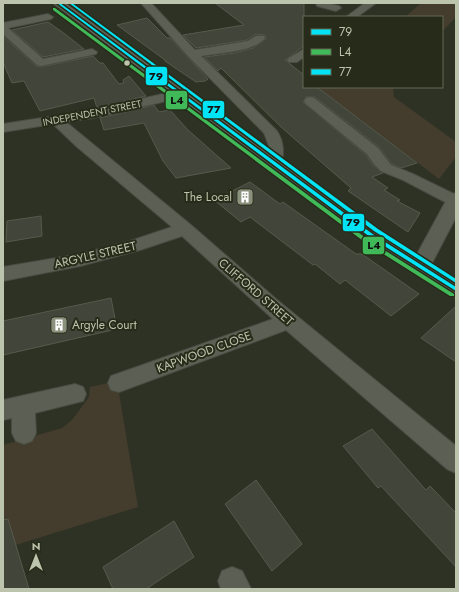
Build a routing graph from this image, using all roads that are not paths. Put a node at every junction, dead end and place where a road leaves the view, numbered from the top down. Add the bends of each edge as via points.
1 (58, 3) edge
2 (146, 3) edge
3 (371, 3) edge
4 (318, 5) edge
5 (336, 8) dead end
6 (48, 16) dead end
7 (352, 16) edge
8 (3, 28) edge
9 (260, 38) dead end
10 (286, 51) dead end
11 (92, 52) dead end
12 (192, 54) junction
13 (299, 56) edge
14 (180, 94) junction
15 (310, 101) dead end
16 (57, 121) junction
17 (3, 128) edge
18 (274, 163) junction
19 (456, 200) edge
20 (185, 229) junction
21 (420, 267) junction
22 (3, 274) edge
23 (456, 289) edge
24 (289, 321) junction
25 (119, 383) dead end
26 (75, 394) dead end
27 (13, 407) edge
28 (24, 433) dead end
29 (456, 461) edge

1 - 14 main road
2 - 12 street
3 - 7 street
4 - 5 street
6 - 8 street
8 - 11 street via 41,63
9 - 12 street via 251,44
10 - 13 street
12 - 18 street via 274,137
14 - 16 street, INDEPENDENT STREET
14 - 18 main road
15 - 19 street via 373,151 386,168
16 - 17 street, INDEPENDENT STREET
16 - 20 street, CLIFFORD STREET
18 - 21 main road via 372,236
19 - 21 street
20 - 22 street, ARGYLE STREET via 80,260
20 - 24 street, CLIFFORD STREET
21 - 23 main road
24 - 25 street, KAPWOOD CLOSE
24 - 29 street, CLIFFORD STREET
26 - 27 street
27 - 28 street

